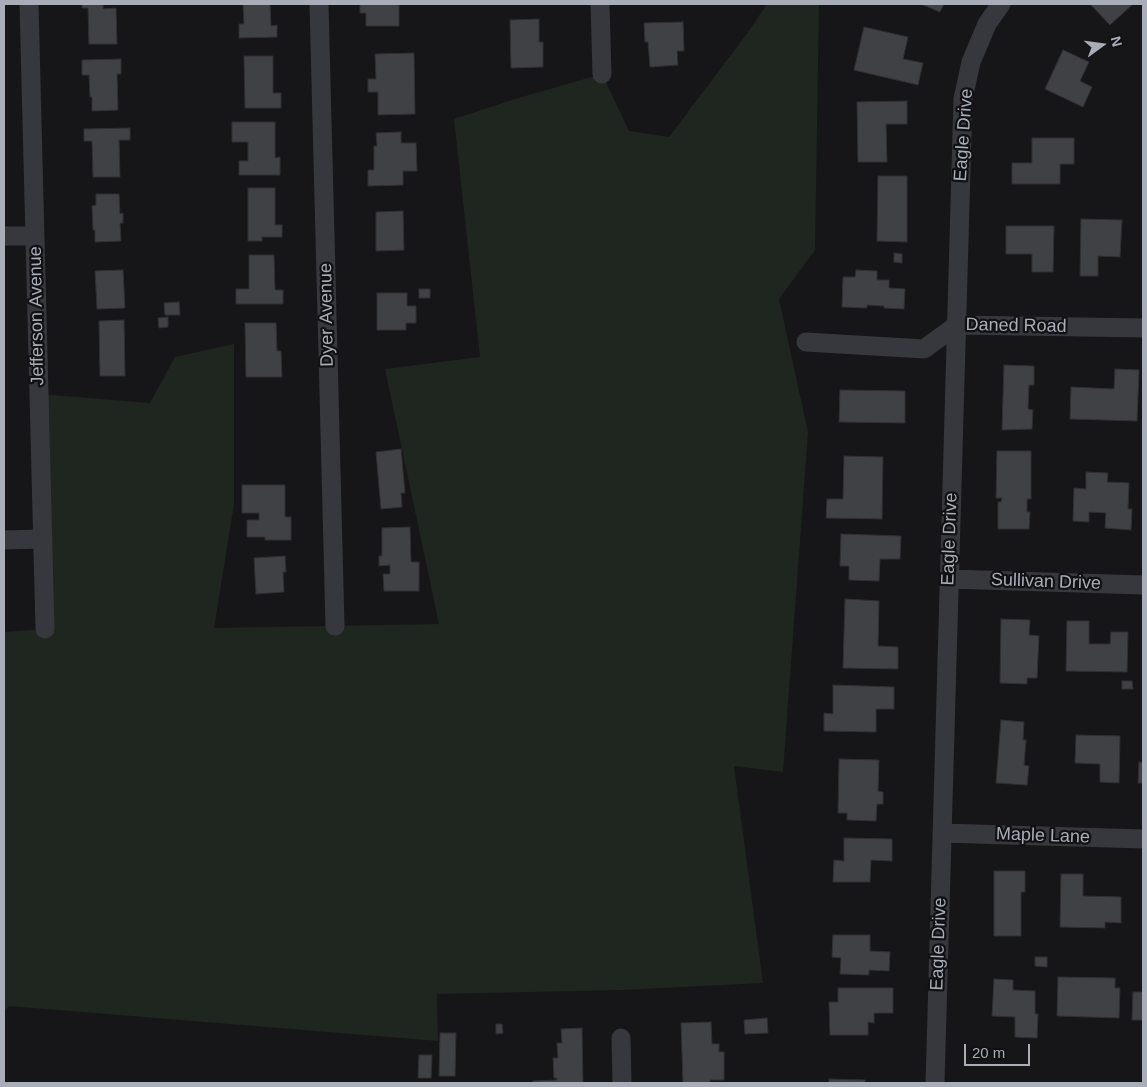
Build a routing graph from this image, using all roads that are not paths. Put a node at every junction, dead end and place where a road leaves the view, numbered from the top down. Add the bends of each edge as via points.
1 (29, 4) edge
2 (319, 4) edge
3 (600, 4) edge
4 (1001, 4) edge
5 (602, 74) dead end
6 (4, 236) edge
7 (35, 236) junction
8 (957, 325) junction
9 (1143, 328) edge
10 (806, 342) dead end
11 (42, 539) junction
12 (4, 540) edge
13 (949, 579) junction
14 (1143, 585) edge
15 (334, 626) dead end
16 (45, 629) dead end
17 (942, 832) junction
18 (1143, 839) edge
19 (621, 1038) dead end
20 (622, 1083) edge
21 (935, 1083) edge

1 - 7 street, Jefferson Avenue
2 - 15 street, Dyer Avenue
3 - 5 street
4 - 8 street, Eagle Drive via 987,24 971,62 963,99
6 - 7 street
7 - 11 street, Jefferson Avenue
8 - 9 street, Daned Road
8 - 10 street, Daned Road via 924,349
8 - 13 street, Eagle Drive
11 - 12 street
11 - 16 street, Jefferson Avenue
13 - 14 street, Sullivan Drive
13 - 17 street, Eagle Drive
17 - 18 street, Maple Lane
17 - 21 street, Eagle Drive
19 - 20 street

